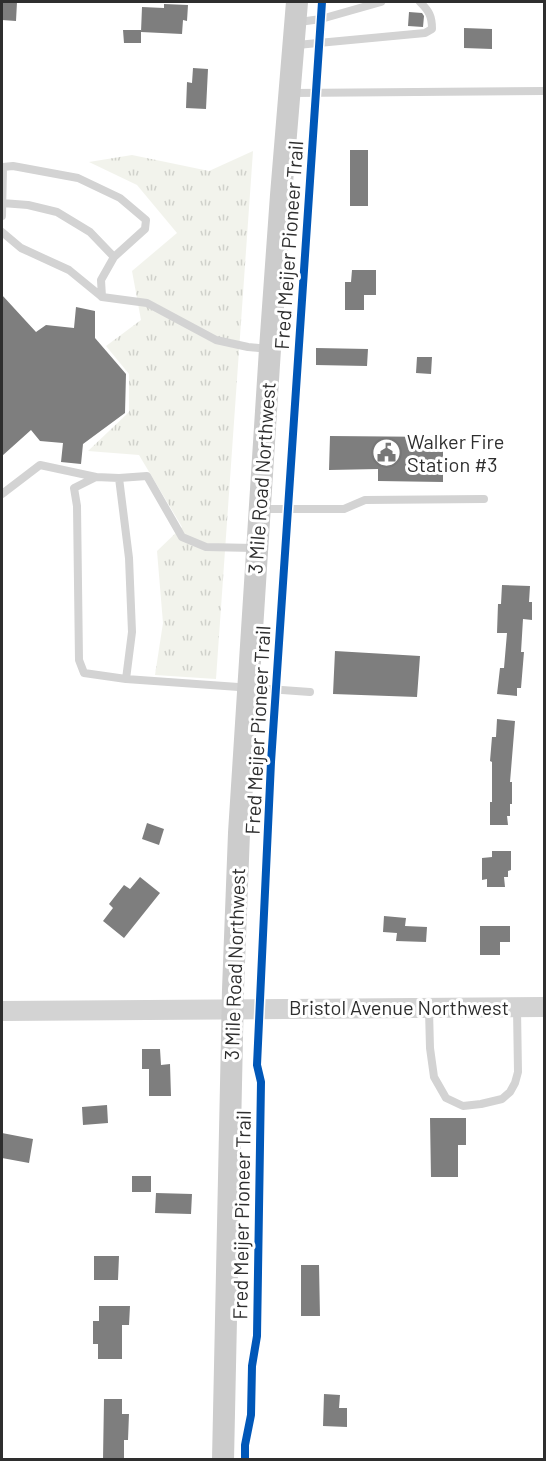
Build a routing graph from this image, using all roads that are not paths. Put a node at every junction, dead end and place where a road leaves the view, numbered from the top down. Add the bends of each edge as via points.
1 (381, 2) edge
2 (420, 2) edge
3 (296, 12) edge
4 (293, 45) junction
5 (544, 90) edge
6 (289, 93) junction
7 (2, 203) edge
8 (2, 216) edge
9 (2, 232) edge
10 (114, 257) junction
11 (102, 297) junction
12 (270, 349) junction
13 (96, 477) junction
14 (120, 478) junction
15 (2, 494) edge
16 (484, 499) dead end
17 (260, 509) junction
18 (257, 548) junction
19 (126, 679) junction
20 (249, 687) junction
21 (310, 692) dead end
22 (544, 1007) edge
23 (429, 1008) junction
24 (517, 1008) junction
25 (233, 1010) junction
26 (2, 1011) edge
27 (223, 1460) edge

1 - 3 lane via 321,19
2 - 4 lane via 430,12 432,24 432,30 425,33
3 - 4 main road, 3 Mile Road Northwest
4 - 6 main road, 3 Mile Road Northwest
5 - 6 lane
6 - 12 main road, 3 Mile Road Northwest
7 - 8 lane
7 - 10 lane via 57,212 90,232
7 - 10 lane via 3,167 89,183 120,198 146,220 145,229
9 - 11 lane via 21,248 69,270
10 - 11 lane via 101,280
11 - 12 lane via 147,303 216,340
12 - 17 main road, 3 Mile Road Northwest
13 - 14 lane
13 - 15 lane via 40,465
13 - 19 lane via 74,488 78,506 80,660 84,673
14 - 18 lane via 147,476 182,537 206,547
14 - 19 lane via 132,622
16 - 17 lane via 364,500 344,509
17 - 18 main road, 3 Mile Road Northwest
18 - 20 main road, 3 Mile Road Northwest
19 - 20 lane
20 - 21 lane
20 - 25 main road, 3 Mile Road Northwest
22 - 24 street, Bristol Avenue Northwest
23 - 24 street, Bristol Avenue Northwest
23 - 24 lane via 434,1077 446,1098 463,1106 502,1099 515,1083
23 - 25 street, Bristol Avenue Northwest
25 - 26 street, Bristol Avenue Northwest
25 - 27 main road, 3 Mile Road Northwest

